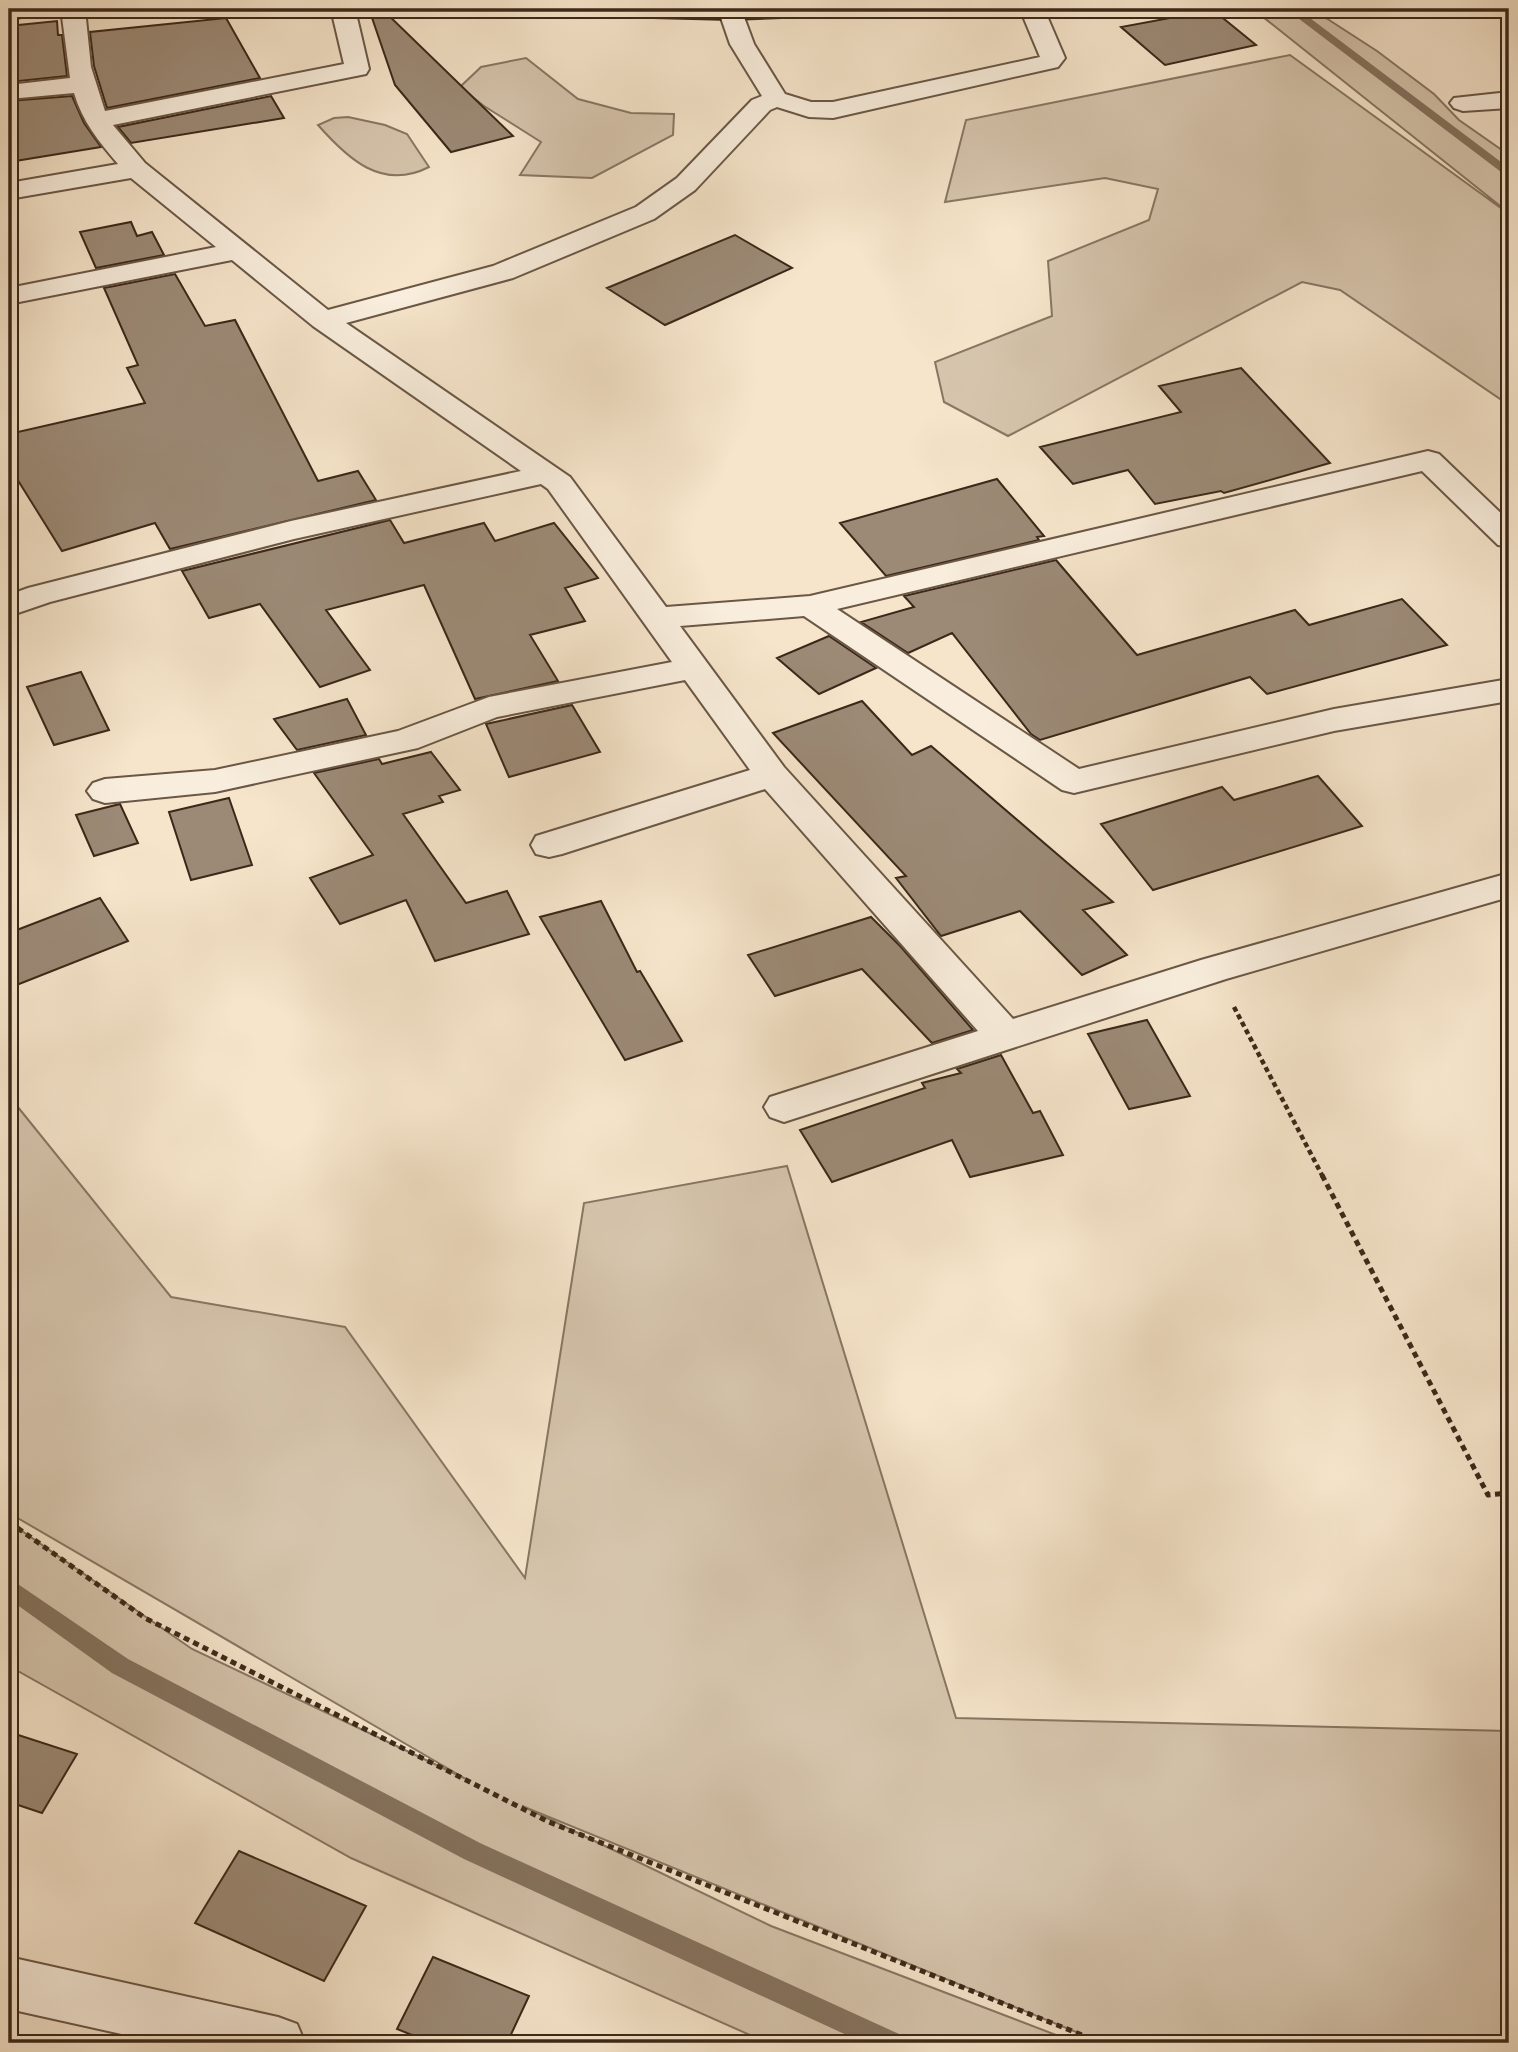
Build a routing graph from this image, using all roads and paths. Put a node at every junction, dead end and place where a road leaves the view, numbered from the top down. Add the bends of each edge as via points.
1 (33, 9) edge
2 (73, 9) edge
3 (342, 9) edge
4 (614, 9) edge
5 (808, 9) edge
6 (1032, 9) edge
7 (9, 12) edge
8 (731, 12) junction
9 (84, 84) junction
10 (9, 92) edge
11 (776, 99) junction
12 (1509, 100) edge
13 (1463, 103) dead end
14 (99, 120) junction
15 (136, 169) junction
16 (9, 191) edge
17 (237, 251) junction
18 (9, 296) edge
19 (323, 320) junction
20 (547, 474) junction
21 (1509, 538) edge
22 (9, 606) edge
23 (810, 606) junction
24 (657, 618) junction
25 (694, 668) junction
26 (1509, 690) edge
27 (772, 775) junction
28 (105, 791) dead end
29 (550, 845) dead end
30 (1509, 885) edge
31 (1214, 969) junction
32 (1005, 1036) junction
33 (784, 1107) dead end
34 (1509, 1493) edge
35 (9, 1522) edge
36 (9, 1983) edge
37 (278, 2043) edge
38 (1102, 2043) edge

1 - 7 street
2 - 9 street
3 - 14 street via 358,69
4 - 8 street
5 - 8 street
6 - 11 street via 1053,58 1049,62 833,110 808,109
8 - 11 street via 742,44
9 - 10 street
9 - 14 street
11 - 19 street via 761,105 686,184 645,213 503,272
12 - 13 street
14 - 15 street
15 - 16 street
15 - 17 street
17 - 18 street
17 - 19 street
19 - 20 street
20 - 22 street via 292,530
20 - 24 street via 559,483
21 - 23 street via 1428,460
23 - 24 street
23 - 26 street via 1074,782 1334,720
24 - 25 street
25 - 27 street
25 - 28 street via 489,708 406,740 228,778
27 - 29 street
27 - 32 street
30 - 31 street
31 - 32 street
31 - 34 path via 1488,1495
32 - 33 street
35 - 38 path via 145,1618 549,1822
36 - 37 street

